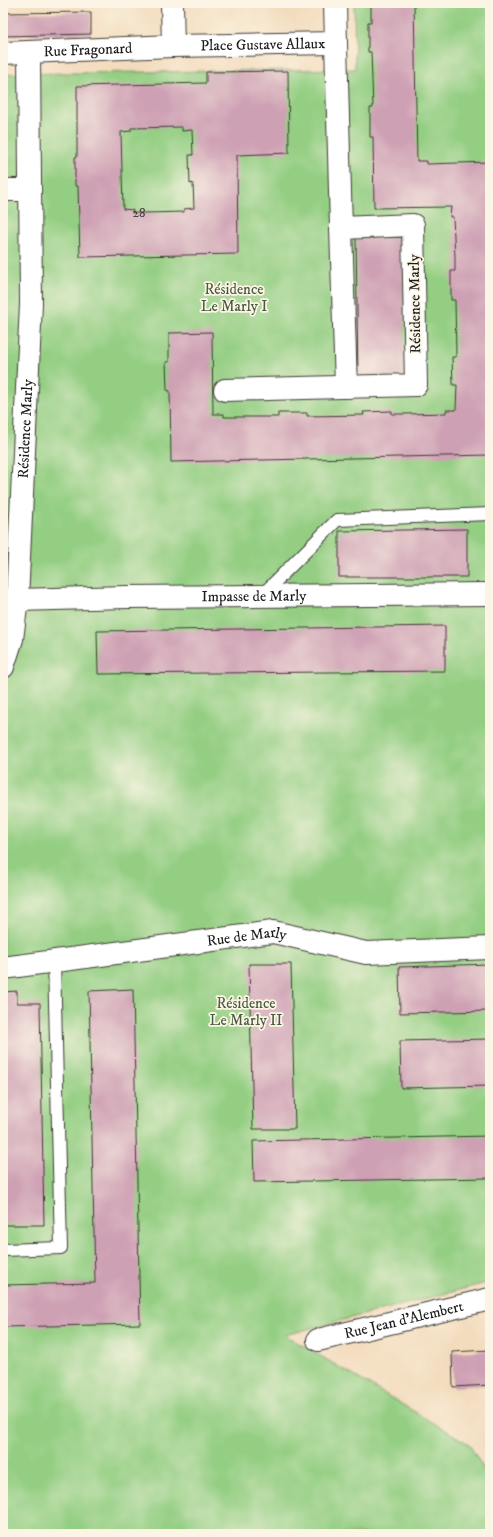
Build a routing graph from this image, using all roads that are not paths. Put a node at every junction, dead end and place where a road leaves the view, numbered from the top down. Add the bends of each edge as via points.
1 (172, 3) edge
2 (335, 3) edge
3 (336, 43) junction
4 (173, 46) junction
5 (29, 52) junction
6 (3, 53) edge
7 (3, 190) edge
8 (30, 190) junction
9 (341, 228) junction
10 (346, 387) junction
11 (226, 390) dead end
12 (490, 514) edge
13 (490, 594) edge
14 (261, 596) junction
15 (18, 600) junction
16 (3, 667) edge
17 (490, 948) edge
18 (54, 961) junction
19 (3, 968) edge
20 (3, 1250) edge
21 (490, 1300) edge
22 (318, 1340) dead end

1 - 4 street
2 - 3 street, Place Gustave Allaux
3 - 4 street, Place Gustave Allaux
3 - 9 street
4 - 5 street, Rue Fragonard
5 - 6 street, Rue Fragonard
5 - 8 street, Résidence Marly
7 - 8 street
8 - 15 street, Résidence Marly via 31,304
9 - 10 street
9 - 10 street, Résidence Marly via 413,225 416,385
10 - 11 street, Résidence Marly
12 - 14 lane via 337,520
13 - 14 street, Impasse de Marly
14 - 15 street, Impasse de Marly
15 - 16 street, Résidence Marly via 12,639
17 - 18 street, Rue de Marly via 366,953 273,932
18 - 19 street, Rue de Marly
18 - 20 lane via 60,1248
21 - 22 street, Rue Jean d'Alembert

